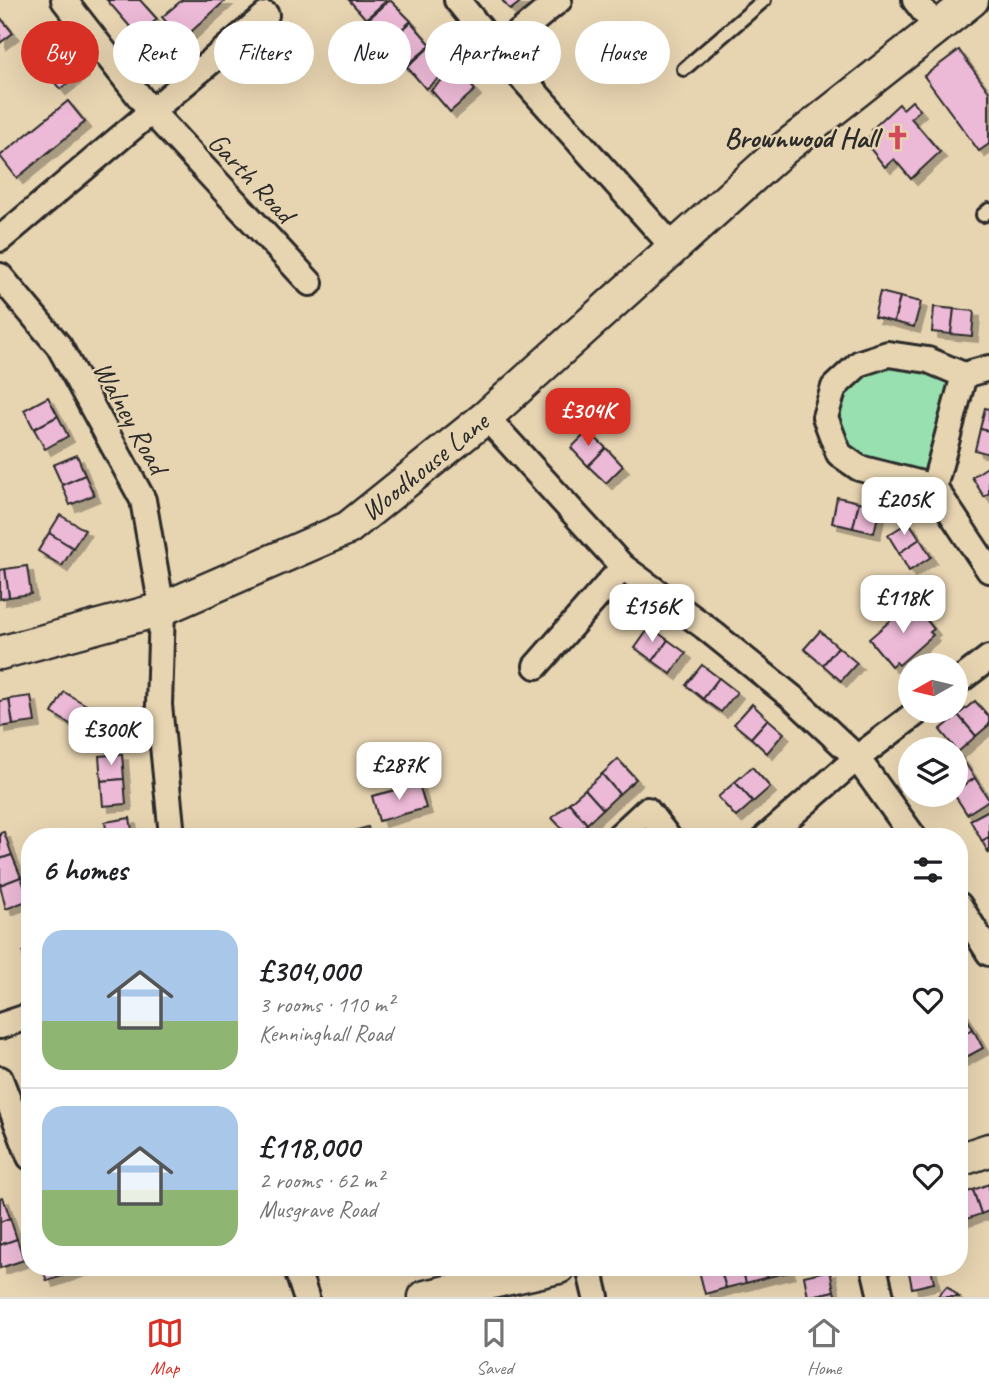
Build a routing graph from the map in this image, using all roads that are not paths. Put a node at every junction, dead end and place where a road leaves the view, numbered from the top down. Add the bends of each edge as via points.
1 (64, 0) edge
2 (457, 0) edge
3 (559, 0) edge
4 (764, 0) edge
5 (915, 0) edge
6 (972, 0) edge
7 (266, 15) dead end
8 (474, 21) edge
9 (533, 21) edge
10 (937, 27) junction
11 (684, 68) dead end
12 (528, 84) edge
13 (150, 110) junction
14 (0, 239) edge
15 (674, 248) junction
16 (0, 276) edge
17 (310, 283) dead end
18 (989, 368) edge
19 (964, 375) junction
20 (486, 417) junction
21 (934, 487) junction
22 (623, 567) junction
23 (989, 570) edge
24 (162, 609) junction
25 (0, 653) edge
26 (989, 658) edge
27 (536, 666) dead end
28 (968, 675) edge
29 (903, 723) edge
30 (857, 758) junction
31 (171, 828) edge
32 (628, 828) edge
33 (661, 828) edge
34 (776, 828) edge
35 (908, 828) edge
36 (968, 919) edge
37 (989, 953) edge
38 (21, 1019) edge
39 (0, 1026) edge
40 (0, 1079) edge
41 (21, 1134) edge
42 (989, 1150) edge
43 (968, 1157) edge
44 (299, 1276) edge
45 (519, 1276) edge
46 (591, 1276) edge
47 (876, 1276) edge
48 (306, 1297) edge
49 (425, 1297) edge
50 (596, 1297) edge
51 (881, 1297) edge

1 - 13 street, Garth Road
2 - 8 street
3 - 9 street
4 - 11 lane
5 - 10 street
6 - 10 street, Woodhouse Lane
7 - 13 street
10 - 15 street, Woodhouse Lane via 782,150
12 - 15 street
13 - 14 street
13 - 17 street, Garth Road
15 - 20 street, Woodhouse Lane
16 - 24 street, Walney Road via 59,346 143,500
18 - 19 street
19 - 21 street
19 - 21 street via 928,360 888,354 860,363 834,387 825,418 839,454 859,468
20 - 22 street
20 - 24 street, Woodhouse Lane via 348,528
21 - 23 street
22 - 27 street
22 - 30 street via 784,691
24 - 25 street, Woodhouse Lane
24 - 31 street, Walney Road via 159,705
26 - 28 street
29 - 30 street
30 - 34 street
30 - 35 street
32 - 33 street via 647,810
36 - 37 street
38 - 39 street
40 - 41 street
42 - 43 street
44 - 48 street
45 - 49 street
46 - 50 street
47 - 51 street

